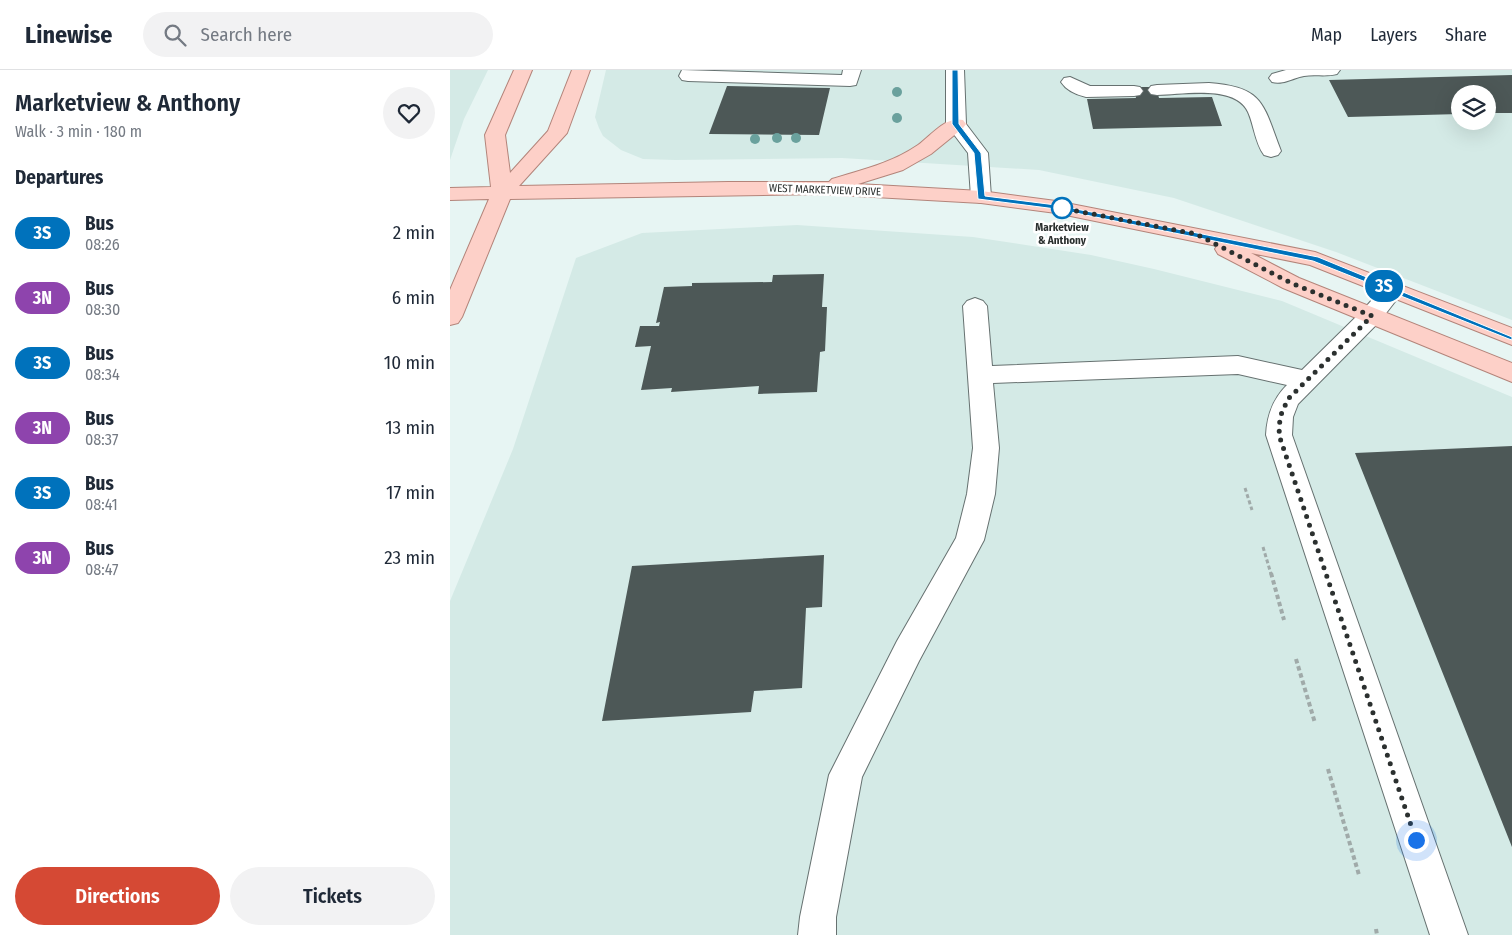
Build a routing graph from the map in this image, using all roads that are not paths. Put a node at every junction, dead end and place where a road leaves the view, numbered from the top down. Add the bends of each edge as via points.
1 (523, 70) edge
2 (581, 70) edge
3 (690, 70) edge
4 (852, 70) edge
5 (955, 70) edge
6 (1331, 70) edge
7 (1278, 78) dead end
8 (1070, 82) dead end
9 (1157, 90) dead end
10 (1134, 91) dead end
11 (956, 124) junction
12 (1271, 150) dead end
13 (821, 188) junction
14 (502, 193) junction
15 (450, 194) edge
16 (981, 197) junction
17 (1196, 234) junction
18 (1393, 290) junction
19 (975, 306) dead end
20 (1372, 316) junction
21 (450, 317) edge
22 (1512, 337) edge
23 (1512, 374) edge
24 (980, 375) junction
25 (1307, 380) junction
26 (817, 935) edge
27 (1449, 935) edge

1 - 14 main road via 495,135
2 - 14 main road via 557,133
3 - 4 street via 688,76 850,81
5 - 11 street
6 - 7 street via 1305,70
8 - 10 street via 1086,92
9 - 12 street via 1227,89 1244,94 1253,104
11 - 13 main road via 924,150 896,166
11 - 16 street via 978,153
13 - 14 main road, WEST MARKETVIEW DRIVE
13 - 16 main road, WEST MARKETVIEW DRIVE
14 - 15 main road, WEST MARKETVIEW DRIVE
14 - 21 main road
16 - 17 main road, WEST MARKETVIEW DRIVE via 1056,207
17 - 18 main road, WEST MARKETVIEW DRIVE via 1315,259
17 - 20 main road, WEST MARKETVIEW DRIVE via 1291,283
18 - 20 street
18 - 22 main road, WEST MARKETVIEW DRIVE
19 - 24 street
20 - 23 main road, WEST MARKETVIEW DRIVE
20 - 25 street
24 - 25 street via 1238,366
24 - 26 street via 986,448 981,494 970,540 908,651 846,775
25 - 27 street via 1288,399 1280,417 1279,435

